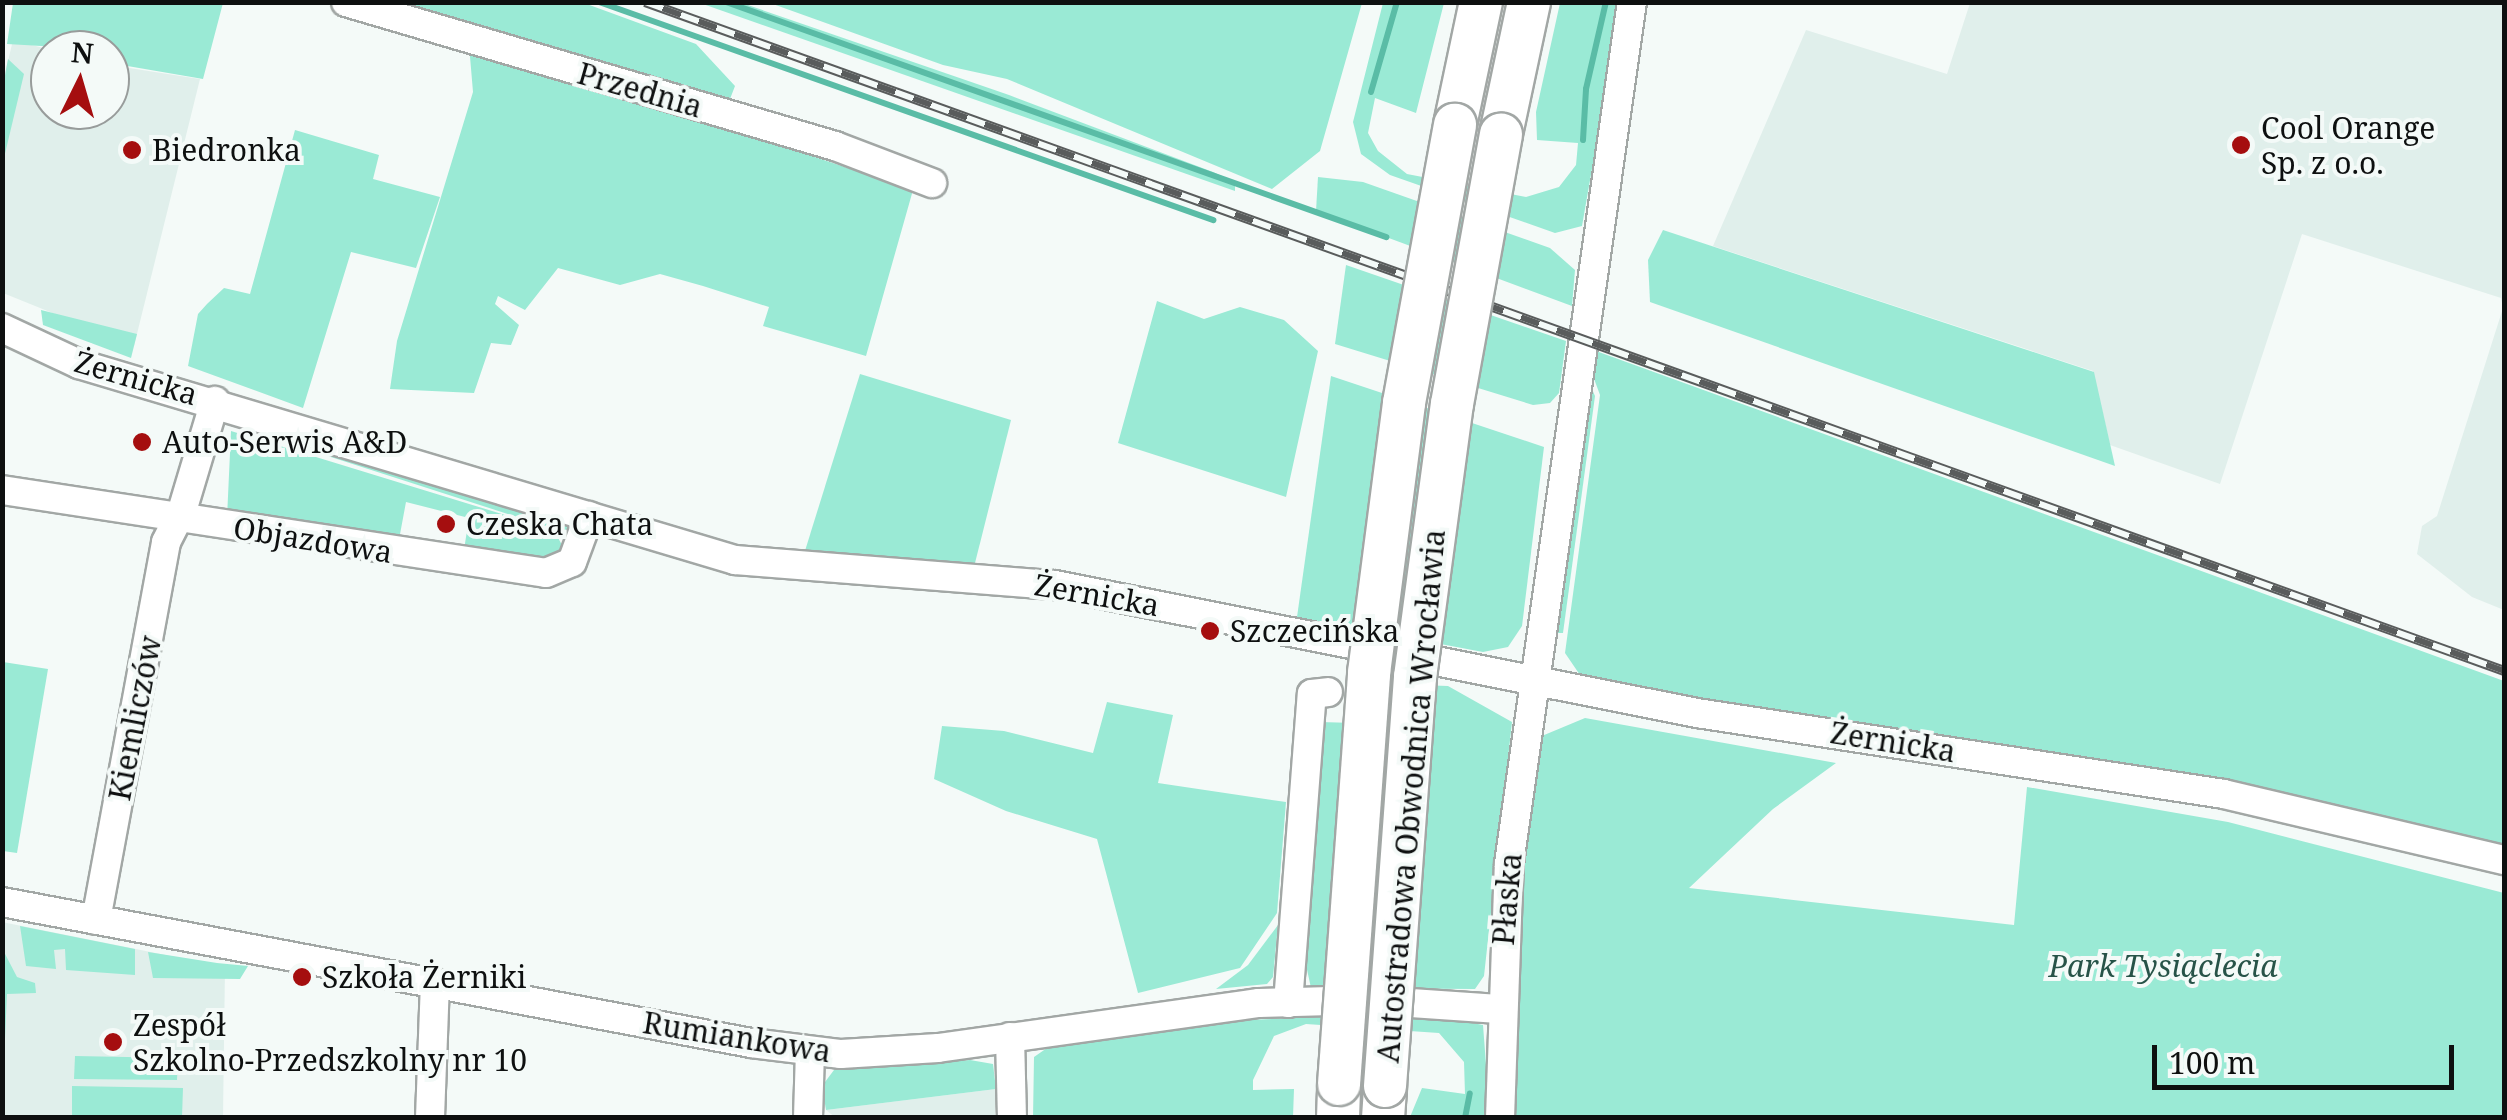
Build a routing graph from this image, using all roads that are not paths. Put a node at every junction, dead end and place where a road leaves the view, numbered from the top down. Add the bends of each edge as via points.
1 (346, 2) edge
2 (1481, 2) edge
3 (1529, 2) edge
4 (1632, 2) edge
5 (932, 183) dead end
6 (2, 328) edge
7 (215, 401) junction
8 (2, 490) edge
9 (588, 516) junction
10 (178, 518) junction
11 (1532, 682) junction
12 (1320, 693) dead end
13 (2504, 860) edge
14 (2, 902) edge
15 (96, 920) junction
16 (434, 983) junction
17 (1288, 1003) junction
18 (1500, 1009) junction
19 (1010, 1037) junction
20 (810, 1050) junction
21 (1339, 1101) edge
22 (1384, 1102) edge
23 (430, 1118) edge
24 (808, 1118) edge
25 (1012, 1118) edge
26 (1500, 1118) edge

1 - 5 street, Przednia via 836,146
2 - 21 highway, Autostradowa Obwodnica Wrocławia, bridge via 1404,403 1372,654
3 - 22 highway, Autostradowa Obwodnica Wrocławia, bridge via 1452,404 1418,658
4 - 11 street
6 - 7 street, Żernicka via 79,364
7 - 9 street, Żernicka
7 - 10 street, Kiemliczów
8 - 10 street, Objazdowa
9 - 10 street, Objazdowa via 572,562 546,574
9 - 11 street, Żernicka via 735,560 1055,585
10 - 15 street, Kiemliczów via 166,542
11 - 13 street, Żernicka via 2224,794
11 - 18 street, Płaska
12 - 17 street
14 - 15 street, Rumiankowa
15 - 16 street, Rumiankowa
16 - 20 street, Rumiankowa
16 - 23 street
17 - 18 street, Rumiankowa via 1367,1000
17 - 19 street, Rumiankowa via 1189,1009
18 - 26 street, Płaska
19 - 20 street, Rumiankowa via 883,1052
19 - 25 street
20 - 24 street

